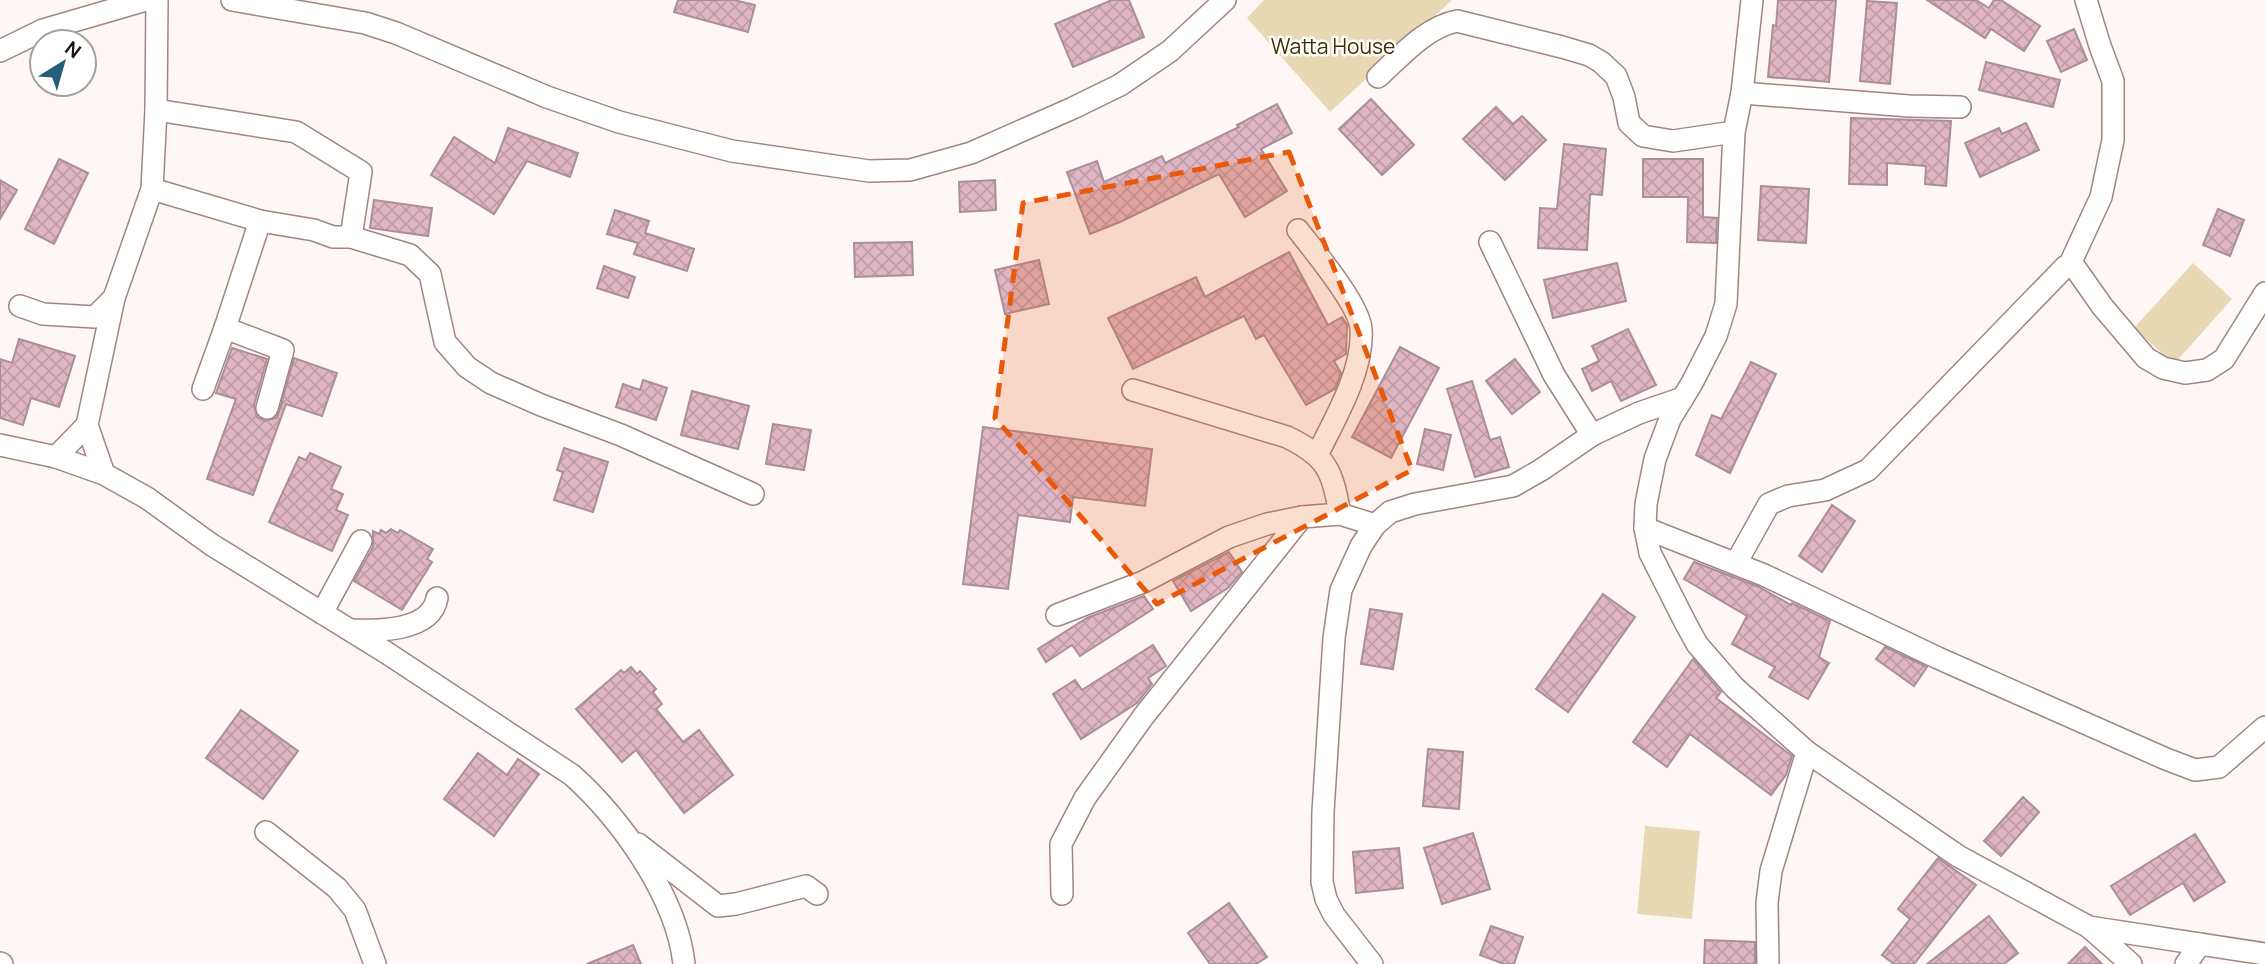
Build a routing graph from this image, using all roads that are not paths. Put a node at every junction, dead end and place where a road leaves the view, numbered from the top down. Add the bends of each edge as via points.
1 (157, 0) edge
2 (232, 0) edge
3 (1225, 0) edge
4 (1752, 0) edge
5 (2086, 0) edge
6 (139, 1) edge
7 (0, 51) edge
8 (1378, 77) dead end
9 (1742, 93) junction
10 (1960, 107) dead end
11 (156, 110) junction
12 (1734, 132) junction
13 (152, 189) junction
14 (260, 221) junction
15 (1298, 230) dead end
16 (351, 237) junction
17 (1490, 242) dead end
18 (2069, 266) junction
19 (2265, 293) edge
20 (114, 298) junction
21 (20, 306) dead end
22 (225, 328) junction
23 (203, 389) dead end
24 (1133, 390) dead end
25 (1683, 398) junction
26 (267, 408) dead end
27 (87, 425) junction
28 (1592, 435) junction
29 (0, 445) edge
30 (1317, 455) junction
31 (56, 457) junction
32 (104, 474) junction
33 (753, 494) dead end
34 (1340, 514) junction
35 (1302, 517) junction
36 (1375, 525) junction
37 (1645, 528) junction
38 (361, 541) dead end
39 (1736, 563) junction
40 (437, 598) dead end
41 (322, 613) junction
42 (1058, 615) dead end
43 (349, 630) junction
44 (2265, 727) edge
45 (1807, 752) junction
46 (265, 832) dead end
47 (628, 836) junction
48 (817, 894) dead end
49 (1062, 894) dead end
50 (2089, 927) junction
51 (2200, 944) junction
52 (2265, 954) edge
53 (375, 964) edge
54 (684, 964) edge
55 (1372, 964) edge
56 (1768, 964) edge
57 (2131, 964) edge
58 (2186, 964) edge

1 - 11 street
2 - 3 street via 365,23 619,122 732,151 869,172 910,170 971,153 1073,108 1170,51
4 - 9 street
5 - 18 street via 2113,81 2113,140 2101,197
6 - 7 street via 43,30
8 - 12 street via 1443,24 1457,21 1562,47 1601,62 1616,76 1629,123 1643,136 1673,141
9 - 10 street
9 - 12 street
11 - 13 street
11 - 16 street via 296,132 361,172
12 - 25 street via 1726,304 1716,336
13 - 14 street
13 - 20 street
14 - 16 street
14 - 22 street
15 - 30 street via 1331,271 1361,327 1352,379
16 - 33 street via 410,255 430,274 445,342 467,367 491,383
17 - 28 street via 1554,375
18 - 19 street via 2146,358 2185,373 2207,370 2224,359
18 - 39 street via 1868,470 1825,490 1769,504
20 - 21 street via 95,317 43,314
20 - 27 street
22 - 23 street
22 - 26 street via 283,350
24 - 30 street via 1287,437
25 - 28 street
25 - 37 street via 1655,459
27 - 31 street
27 - 32 street
28 - 36 street via 1513,486 1415,504 1390,512
29 - 31 street
30 - 34 street via 1334,480
31 - 32 street
32 - 41 street
34 - 35 street
34 - 36 street
35 - 42 street via 1229,537 1143,582
35 - 49 street via 1084,798 1061,844
36 - 55 street via 1341,590 1322,882 1334,915
37 - 39 street
37 - 45 street via 1650,553 1697,645 1734,687
38 - 41 street
39 - 44 street via 1938,658 2195,770 2219,766
40 - 43 street via 428,614 415,622 382,631
41 - 43 street
43 - 47 street via 572,775
45 - 50 street via 1958,856
45 - 56 street via 1771,871
46 - 53 street via 343,895 355,910
47 - 48 street via 719,906 806,886
47 - 54 street via 670,910
50 - 51 street
50 - 57 street
51 - 52 street
51 - 58 street

